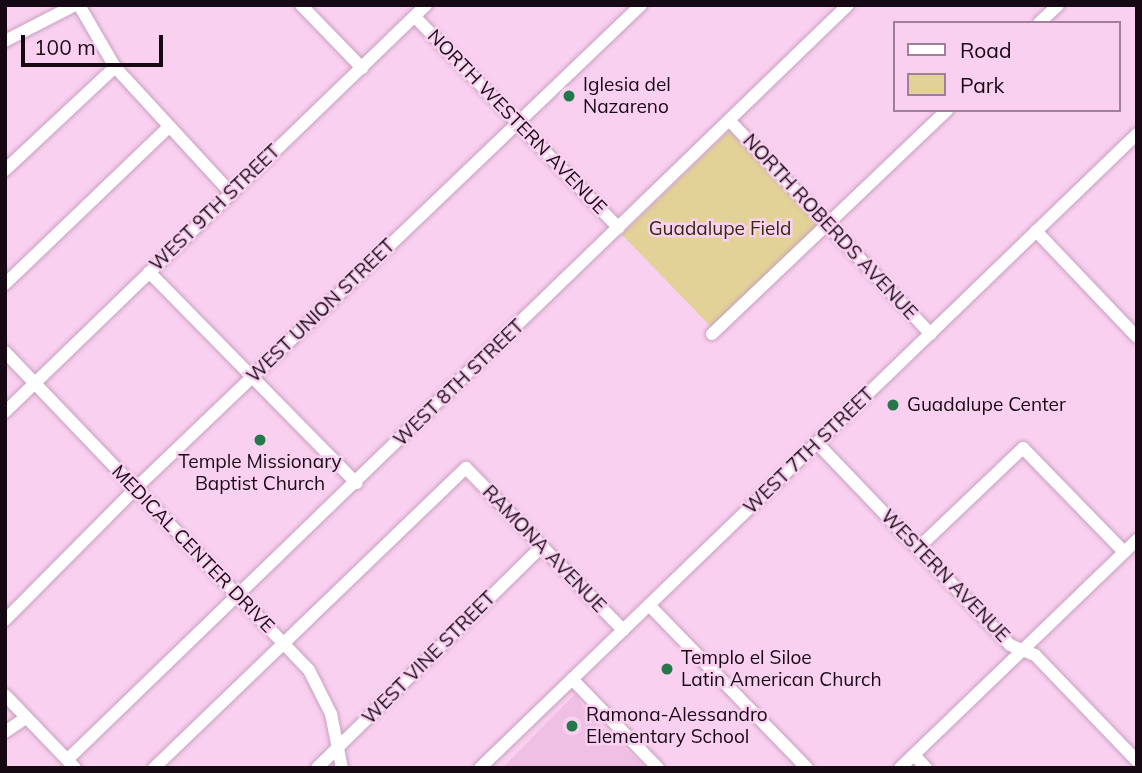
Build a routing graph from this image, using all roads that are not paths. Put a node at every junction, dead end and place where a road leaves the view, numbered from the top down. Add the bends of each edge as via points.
1 (77, 5) edge
2 (301, 5) edge
3 (426, 5) edge
4 (640, 5) edge
5 (848, 5) edge
6 (1058, 5) edge
7 (415, 16) junction
8 (1041, 21) edge
9 (5, 41) edge
10 (115, 67) junction
11 (362, 68) junction
12 (945, 112) edge
13 (729, 120) junction
14 (517, 124) junction
15 (169, 127) junction
16 (1137, 134) edge
17 (5, 170) edge
18 (230, 192) junction
19 (825, 225) junction
20 (619, 228) junction
21 (1036, 231) junction
22 (149, 272) junction
23 (5, 284) edge
24 (712, 334) dead end
25 (931, 334) junction
26 (1137, 337) edge
27 (5, 352) edge
28 (251, 377) junction
29 (35, 383) junction
30 (5, 412) edge
31 (817, 443) junction
32 (356, 483) junction
33 (135, 489) junction
34 (1133, 546) edge
35 (540, 548) junction
36 (918, 548) junction
37 (237, 594) junction
38 (649, 605) junction
39 (5, 620) edge
40 (622, 630) junction
41 (285, 645) junction
42 (1023, 650) junction
43 (572, 679) junction
44 (5, 695) edge
45 (26, 718) junction
46 (5, 732) edge
47 (338, 747) junction
48 (914, 755) junction
49 (1137, 761) edge
50 (72, 763) edge
51 (155, 768) edge
52 (317, 768) edge
53 (342, 768) edge
54 (480, 768) edge
55 (658, 768) edge
56 (807, 768) edge
57 (900, 768) edge
58 (926, 768) edge

1 - 9 street
1 - 10 street
2 - 11 street
3 - 7 street, WEST 9TH STREET
4 - 14 street, WEST UNION STREET
5 - 13 street, WEST 8TH STREET
6 - 8 street
7 - 11 street, WEST 9TH STREET
7 - 14 street, NORTH WESTERN AVENUE
10 - 15 street
10 - 17 street
11 - 18 street, WEST 9TH STREET
12 - 19 street
13 - 19 street, NORTH ROBERDS AVENUE
13 - 20 street, WEST 8TH STREET
14 - 20 street, NORTH WESTERN AVENUE
14 - 28 street, WEST UNION STREET
15 - 18 street
15 - 23 street
16 - 21 street, WEST 7TH STREET
18 - 22 street, WEST 9TH STREET
19 - 24 street
19 - 25 street, NORTH ROBERDS AVENUE
20 - 32 street, WEST 8TH STREET
21 - 25 street, WEST 7TH STREET
21 - 26 street
22 - 28 street
22 - 29 street, WEST 9TH STREET
25 - 31 street, WEST 7TH STREET
27 - 29 street, MEDICAL CENTER DRIVE
28 - 32 street
28 - 33 street, WEST UNION STREET
29 - 30 street, WEST 9TH STREET
29 - 33 street, MEDICAL CENTER DRIVE
31 - 36 street, WESTERN AVENUE
31 - 38 street, WEST 7TH STREET
32 - 37 street, WEST 8TH STREET
33 - 37 street, MEDICAL CENTER DRIVE
33 - 39 street, WEST UNION STREET
34 - 36 street via 1023,448
34 - 42 street
35 - 40 street, RAMONA AVENUE
35 - 41 street, RAMONA AVENUE via 466,468
35 - 47 street, WEST VINE STREET
36 - 42 street, WESTERN AVENUE via 1010,645
37 - 41 street, MEDICAL CENTER DRIVE
37 - 50 street, WEST 8TH STREET
38 - 40 street, WEST 7TH STREET
38 - 56 street
40 - 43 street, WEST 7TH STREET
41 - 47 street, MEDICAL CENTER DRIVE via 322,691
41 - 51 street
42 - 48 street
42 - 49 street, WESTERN AVENUE via 1035,655
43 - 54 street, WEST 7TH STREET
43 - 55 street
44 - 45 street
45 - 46 street
45 - 50 street
47 - 52 street, WEST VINE STREET
47 - 53 street, MEDICAL CENTER DRIVE
48 - 57 street
48 - 58 street

